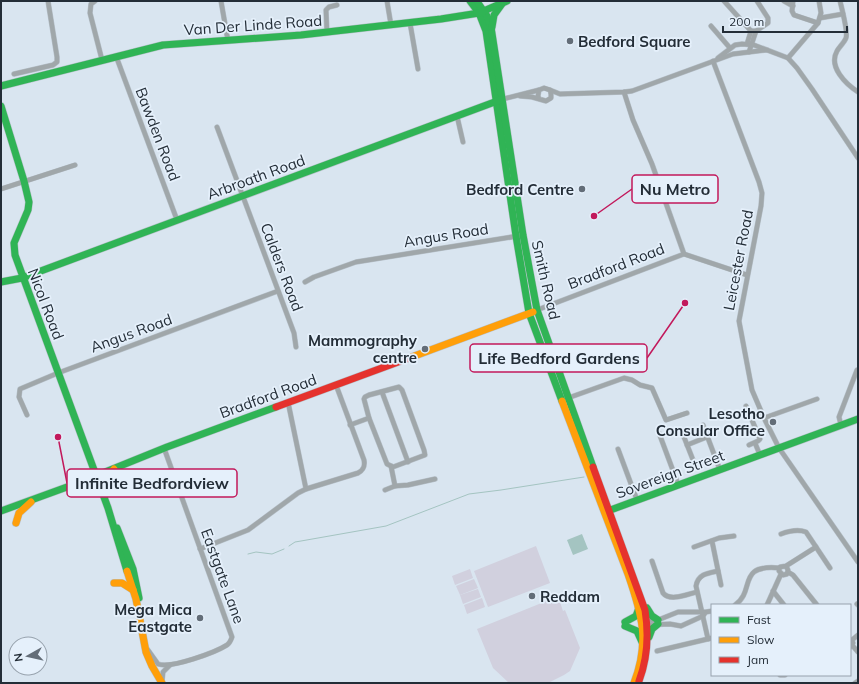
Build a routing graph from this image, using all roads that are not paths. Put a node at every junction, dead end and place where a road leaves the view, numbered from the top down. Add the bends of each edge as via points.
1 (48, 1) edge
2 (95, 1) edge
3 (220, 1) edge
4 (387, 1) edge
5 (470, 1) edge
6 (476, 1) edge
7 (724, 1) edge
8 (756, 1) edge
9 (784, 1) edge
10 (819, 1) edge
11 (840, 1) edge
12 (793, 3) edge
13 (502, 4) edge
14 (337, 5) dead end
15 (482, 12) junction
16 (843, 14) junction
17 (466, 16) junction
18 (819, 20) junction
19 (410, 23) junction
20 (391, 25) junction
21 (711, 26) dead end
22 (486, 31) junction
23 (753, 31) junction
24 (327, 33) junction
25 (493, 36) junction
26 (228, 41) junction
27 (749, 44) junction
28 (730, 49) junction
29 (767, 50) junction
30 (750, 52) junction
31 (733, 54) junction
32 (116, 56) junction
33 (788, 58) junction
34 (102, 60) junction
35 (714, 60) junction
36 (418, 68) dead end
37 (14, 74) dead end
38 (1, 86) edge
39 (540, 90) junction
40 (550, 90) junction
41 (624, 92) junction
42 (858, 92) edge
43 (560, 94) junction
44 (520, 96) junction
45 (550, 98) junction
46 (539, 99) junction
47 (500, 100) junction
48 (1, 106) edge
49 (457, 116) junction
50 (217, 127) dead end
51 (463, 142) dead end
52 (858, 158) edge
53 (75, 165) dead end
54 (24, 181) junction
55 (1, 189) edge
56 (242, 196) junction
57 (178, 220) junction
58 (520, 236) junction
59 (684, 254) junction
60 (747, 275) junction
61 (22, 278) junction
62 (1, 282) edge
63 (305, 282) dead end
64 (278, 291) junction
65 (537, 310) junction
66 (529, 313) junction
67 (296, 347) dead end
68 (858, 370) edge
69 (58, 373) junction
70 (336, 385) junction
71 (382, 392) junction
72 (566, 399) junction
73 (817, 399) dead end
74 (288, 402) junction
75 (746, 406) dead end
76 (687, 413) dead end
77 (27, 415) dead end
78 (369, 418) junction
79 (764, 418) junction
80 (858, 418) edge
81 (703, 425) dead end
82 (841, 425) junction
83 (350, 426) junction
84 (682, 432) dead end
85 (659, 433) dead end
86 (707, 437) junction
87 (755, 443) junction
88 (687, 445) junction
89 (749, 445) dead end
90 (164, 448) junction
91 (779, 448) junction
92 (618, 449) dead end
93 (760, 455) junction
94 (408, 462) junction
95 (91, 463) junction
96 (695, 465) dead end
97 (391, 466) junction
98 (113, 469) junction
99 (720, 470) junction
100 (96, 476) junction
101 (435, 479) dead end
102 (80, 483) junction
103 (678, 484) junction
104 (395, 486) junction
105 (306, 489) junction
106 (385, 490) dead end
107 (102, 492) junction
108 (36, 498) junction
109 (637, 500) junction
110 (108, 508) junction
111 (1, 511) edge
112 (607, 512) junction
113 (16, 523) dead end
114 (781, 534) dead end
115 (734, 536) dead end
116 (712, 541) junction
117 (694, 547) dead end
118 (816, 547) junction
119 (200, 549) junction
120 (652, 561) dead end
121 (858, 562) edge
122 (786, 566) junction
123 (779, 568) junction
124 (830, 568) dead end
125 (718, 571) junction
126 (788, 572) junction
127 (781, 574) junction
128 (114, 583) dead end
129 (721, 585) dead end
130 (133, 590) junction
131 (773, 591) junction
132 (697, 592) junction
133 (641, 603) junction
134 (735, 604) edge
135 (767, 604) edge
136 (783, 604) edge
137 (816, 604) edge
138 (711, 611) edge
139 (704, 613) junction
140 (140, 614) junction
141 (669, 616) junction
142 (658, 622) junction
143 (645, 623) junction
144 (670, 624) junction
145 (858, 634) edge
146 (649, 637) junction
147 (710, 638) edge
148 (851, 642) edge
149 (644, 646) junction
150 (145, 648) junction
151 (657, 650) dead end
152 (858, 652) edge
153 (170, 665) junction
154 (637, 681) edge
155 (858, 681) edge
156 (162, 683) edge
157 (855, 683) edge

1 - 37 street via 57,62
2 - 34 street via 91,4 90,13
3 - 26 street
4 - 20 street
5 - 15 main road
5 - 17 main road
6 - 13 main road via 489,5
6 - 15 main road
7 - 23 street
8 - 23 street via 768,23
9 - 12 street
10 - 18 street
11 - 16 street
12 - 18 street via 794,15
13 - 15 main road, Van Der Linde Road
13 - 25 main road via 492,19
14 - 24 street via 326,10
15 - 17 main road, Van Der Linde Road
15 - 22 main road, Smith Road
15 - 25 main road, Smith Road via 489,22
16 - 18 street
16 - 42 street via 846,38 837,51 834,63 842,78
17 - 19 main road, Van Der Linde Road
17 - 22 main road via 478,20
18 - 33 street
19 - 20 main road, Van Der Linde Road
19 - 36 street
20 - 24 main road, Van Der Linde Road
21 - 28 street
22 - 47 main road, Smith Road
23 - 27 street
24 - 26 main road, Van Der Linde Road
25 - 47 main road, Smith Road
26 - 32 main road, Van Der Linde Road via 163,45
27 - 28 street via 737,44
27 - 29 street
27 - 30 street
28 - 31 street
28 - 35 street
29 - 30 street
29 - 33 street
30 - 31 street
31 - 35 street
32 - 34 main road, Van Der Linde Road
32 - 57 street, Bawden Road
33 - 52 street
34 - 38 main road, Van Der Linde Road
35 - 41 street
35 - 60 street, Leicester Road via 762,189
39 - 40 street
39 - 44 street, Arbroath Road
39 - 46 street
40 - 43 street
40 - 45 street
41 - 43 street
41 - 59 street
43 - 45 street
44 - 46 street, Arbroath Road
44 - 47 street, Arbroath Road
45 - 46 street via 546,101
47 - 49 main road, Arbroath Road
47 - 58 main road, Smith Road
48 - 54 main road, Nicol Road
49 - 51 street
49 - 56 main road, Arbroath Road
50 - 56 street, Calders Road
53 - 54 street
54 - 55 street
54 - 61 main road, Nicol Road via 29,206 13,248
56 - 57 main road, Arbroath Road
56 - 64 street, Calders Road
57 - 61 main road, Arbroath Road
58 - 63 street, Angus Road via 356,262
58 - 65 main road, Smith Road
58 - 66 main road, Smith Road
59 - 60 street, Bradford Road
59 - 65 street, Bradford Road
60 - 79 street, Leicester Road via 739,326 752,390
61 - 62 main road, Arbroath Road
61 - 69 main road, Nicol Road
64 - 67 street, Calders Road via 294,333
64 - 69 street, Angus Road
65 - 66 main road, Bradford Road
65 - 72 main road, Smith Road
66 - 70 main road, Bradford Road
66 - 72 main road, Smith Road
68 - 82 street via 839,417
69 - 77 street, Angus Road via 20,389 19,397
69 - 95 main road, Nicol Road
70 - 74 main road, Bradford Road
70 - 83 street
71 - 78 street via 365,397
71 - 94 street
71 - 94 street via 398,387 401,389 424,450 424,456
72 - 76 street via 624,378 652,388 666,420
72 - 112 main road, Smith Road
73 - 79 street
74 - 90 main road, Bradford Road
74 - 105 street
75 - 87 street via 760,437
78 - 83 street
78 - 97 street via 387,464
79 - 91 street, Leicester Road
80 - 82 main road, Sovereign Street
81 - 86 street
82 - 91 main road, Sovereign Street
83 - 105 street via 364,460 364,469
84 - 88 street
85 - 103 street
86 - 88 street
86 - 99 street
87 - 89 street
87 - 93 street
88 - 96 street
90 - 98 main road, Bradford Road
90 - 119 street, Eastgate Lane
91 - 93 main road, Sovereign Street
91 - 121 street, Leicester Road
92 - 109 street
93 - 99 main road, Sovereign Street
94 - 97 street
95 - 98 main road via 99,468
95 - 100 main road, Nicol Road
95 - 102 main road
97 - 104 street
98 - 100 main road, Bradford Road
98 - 107 main road via 105,479
99 - 103 main road, Sovereign Street
100 - 102 main road, Bradford Road
100 - 107 main road, Nicol Road
101 - 104 street
102 - 107 main road via 94,486
102 - 108 main road, Bradford Road
103 - 109 main road, Sovereign Street
104 - 106 street
105 - 119 street via 248,530
107 - 110 main road, Nicol Road
108 - 111 main road, Bradford Road
108 - 113 main road via 19,513
109 - 112 main road, Sovereign Street
110 - 130 main road, Nicol Road
110 - 140 main road, Nicol Road via 133,569
112 - 133 main road, Smith Road
114 - 118 street via 788,531 804,531
115 - 116 street
116 - 117 street
116 - 125 street
118 - 122 street
118 - 124 street
119 - 153 street, Eastgate Lane via 232,637 228,644 193,659
120 - 132 street via 663,593 667,596
122 - 123 street
122 - 126 street
123 - 127 street
123 - 134 street via 759,569 754,572 741,598
125 - 129 street
125 - 132 street via 699,579
126 - 127 street via 785,575
126 - 137 street
127 - 131 street
128 - 130 main road via 122,583
130 - 140 main road, Nicol Road
131 - 135 street
131 - 136 street
132 - 139 street
133 - 142 main road
133 - 143 main road, Smith Road
133 - 149 main road via 636,617 625,624 637,631
138 - 139 street
139 - 141 street via 681,612
139 - 144 street via 681,626
139 - 147 street
140 - 150 main road, Nicol Road
141 - 142 street
141 - 144 street
142 - 143 street
142 - 144 street
142 - 146 main road
143 - 146 main road, Smith Road
143 - 149 main road, Smith Road
145 - 148 street
146 - 154 main road, Smith Road via 647,657
147 - 151 street
148 - 152 street
149 - 154 main road, Smith Road
150 - 153 street via 158,664
150 - 156 main road, Nicol Road
153 - 156 street via 163,672
155 - 157 street

